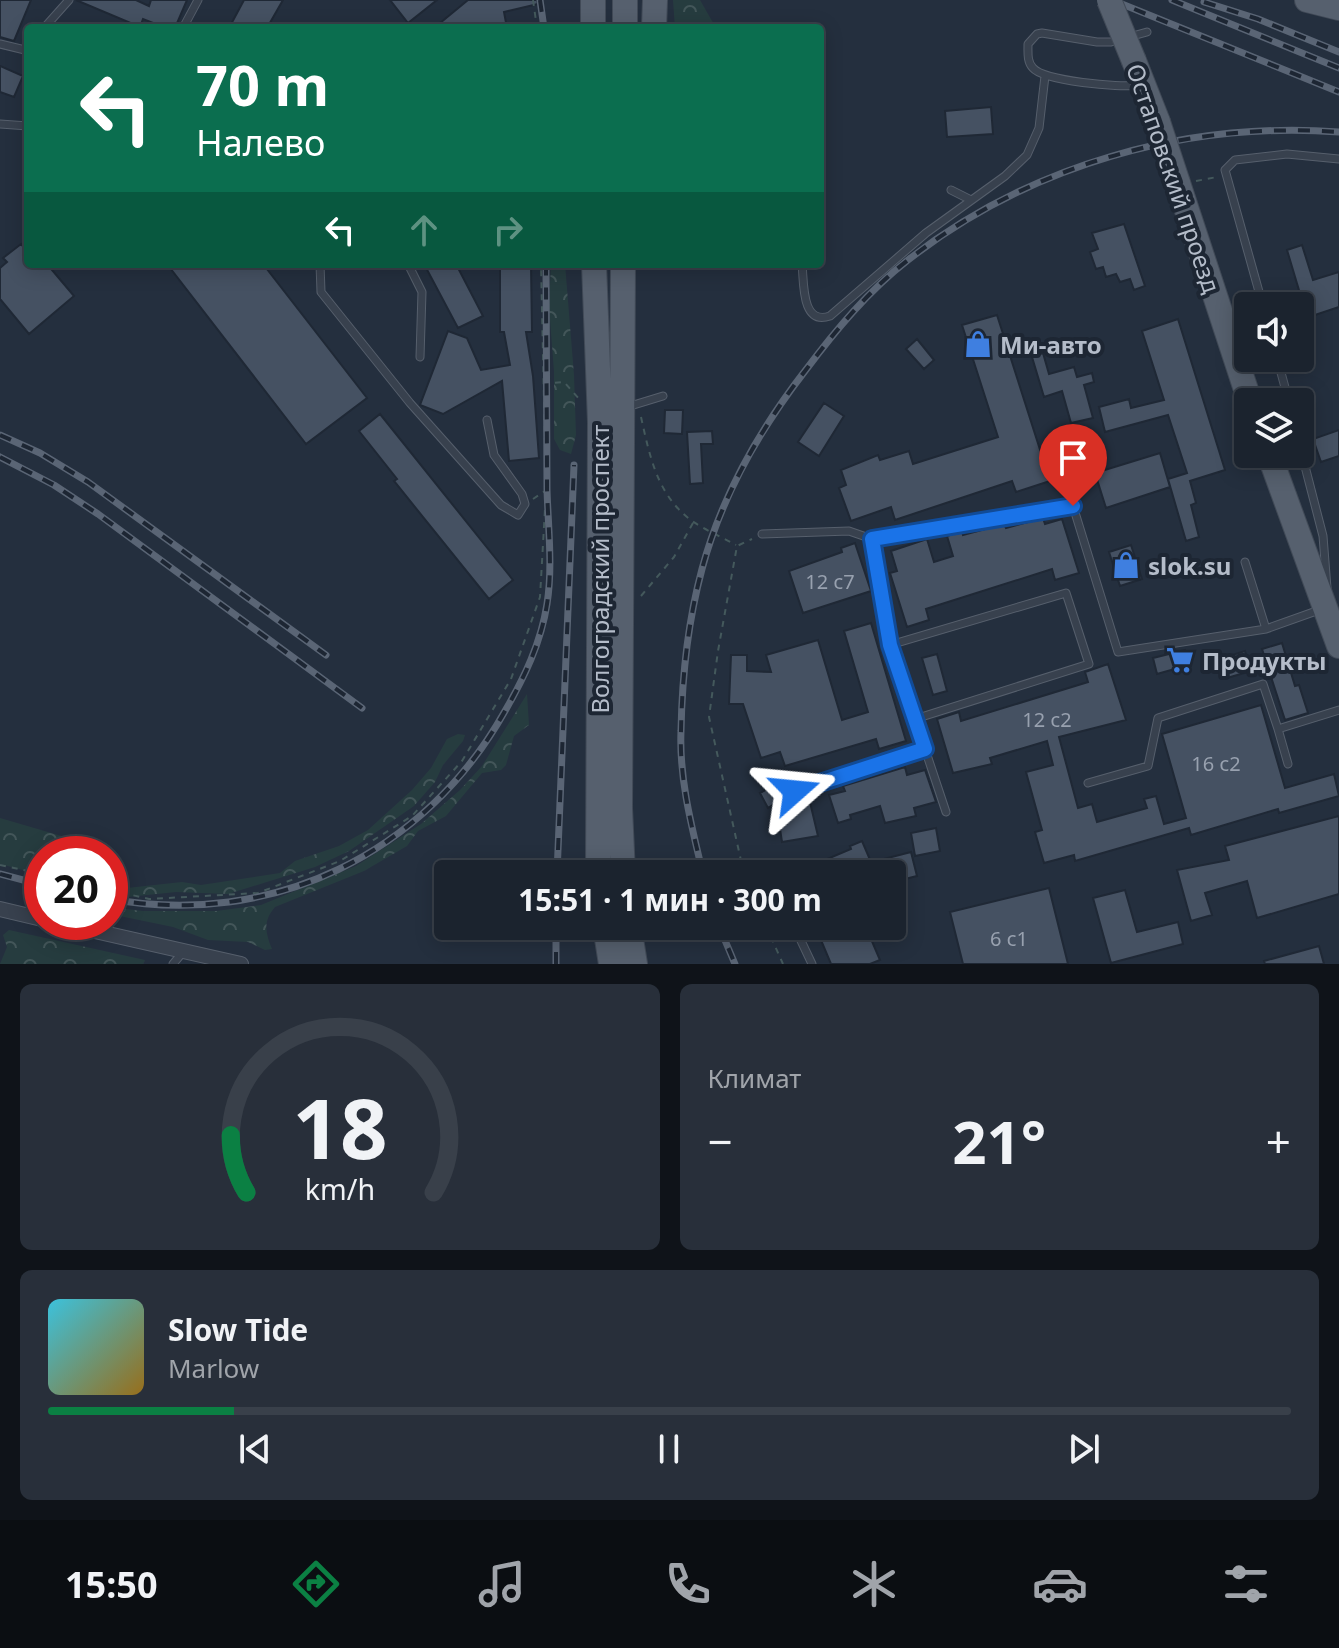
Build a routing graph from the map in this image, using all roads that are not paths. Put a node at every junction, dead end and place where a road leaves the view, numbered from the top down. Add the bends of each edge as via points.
1 (69, 0) edge
2 (198, 0) edge
3 (593, 0) edge
4 (625, 0) edge
5 (655, 0) edge
6 (1109, 0) edge
7 (1307, 0) edge
8 (1333, 0) edge
9 (1339, 5) edge
10 (48, 24) edge
11 (185, 24) edge
12 (593, 24) edge
13 (625, 24) edge
14 (654, 24) edge
15 (1147, 32) dead end
16 (0, 44) edge
17 (24, 50) edge
18 (1138, 72) junction
19 (1045, 76) junction
20 (0, 124) edge
21 (24, 126) edge
22 (1339, 159) edge
23 (951, 190) dead end
24 (971, 200) junction
25 (320, 268) edge
26 (410, 268) edge
27 (594, 268) edge
28 (623, 268) edge
29 (630, 268) edge
30 (802, 268) edge
31 (1259, 292) edge
32 (622, 334) junction
33 (420, 357) dead end
34 (1246, 388) edge
35 (663, 396) dead end
36 (630, 406) junction
37 (487, 420) dead end
38 (1274, 468) edge
39 (1305, 468) edge
40 (762, 534) road end
41 (1323, 536) junction
42 (872, 539) junction
43 (1307, 556) junction
44 (1245, 562) dead end
45 (1326, 608) junction
46 (1266, 629) junction
47 (890, 645) junction
48 (1339, 646) edge
49 (1339, 710) edge
50 (915, 719) junction
51 (1278, 729) junction
52 (925, 749) junction
53 (1288, 764) dead end
54 (1088, 783) dead end
55 (795, 791) dead end
56 (946, 812) dead end
57 (598, 860) edge
58 (622, 860) edge
59 (0, 909) edge
60 (24, 915) edge
61 (128, 939) edge
62 (607, 940) edge
63 (631, 940) edge
64 (801, 940) edge
65 (183, 952) junction
66 (173, 964) edge
67 (241, 964) edge
68 (611, 964) edge
69 (635, 964) edge
70 (812, 964) edge

1 - 10 lane
2 - 11 lane
3 - 12 main road
4 - 13 main road
5 - 14 main road
6 - 18 main road, Остаповский проезд, bridge
7 - 9 main road
8 - 9 main road
15 - 19 lane via 1111,42 1037,34 1028,44 1029,62
16 - 17 lane
18 - 19 lane via 1119,87
18 - 34 main road, Остаповский проезд, bridge via 1184,183
19 - 24 lane via 1039,128 1027,155
20 - 21 lane
22 - 31 lane via 1287,154 1235,160 1225,170
23 - 24 lane
24 - 30 lane via 830,316 816,317 810,311
25 - 37 lane via 321,292 410,403 501,505 518,515 525,504 522,494 494,455
26 - 33 lane via 422,292
27 - 57 main road, Волгоградский проспект via 600,422
28 - 32 main road, Волгоградский проспект
29 - 32 main road
32 - 36 main road, Волгоградский проспект
35 - 36 lane
36 - 58 main road, Волгоградский проспект
38 - 43 main road
39 - 41 lane
40 - 42 lane via 849,531
41 - 43 lane via 1319,551
41 - 45 lane
42 - 46 lane via 1073,506 1118,652
42 - 47 lane
43 - 45 main road
44 - 46 lane
45 - 46 lane
45 - 48 main road
47 - 50 lane
47 - 50 lane via 1066,593 1089,664
49 - 51 lane
50 - 52 lane
51 - 53 lane
51 - 54 lane via 1263,684 1158,718 1148,766
52 - 55 lane
52 - 56 lane
59 - 60 street
61 - 65 street
62 - 68 main road
63 - 69 main road
64 - 70 lane
65 - 66 lane
65 - 67 street

